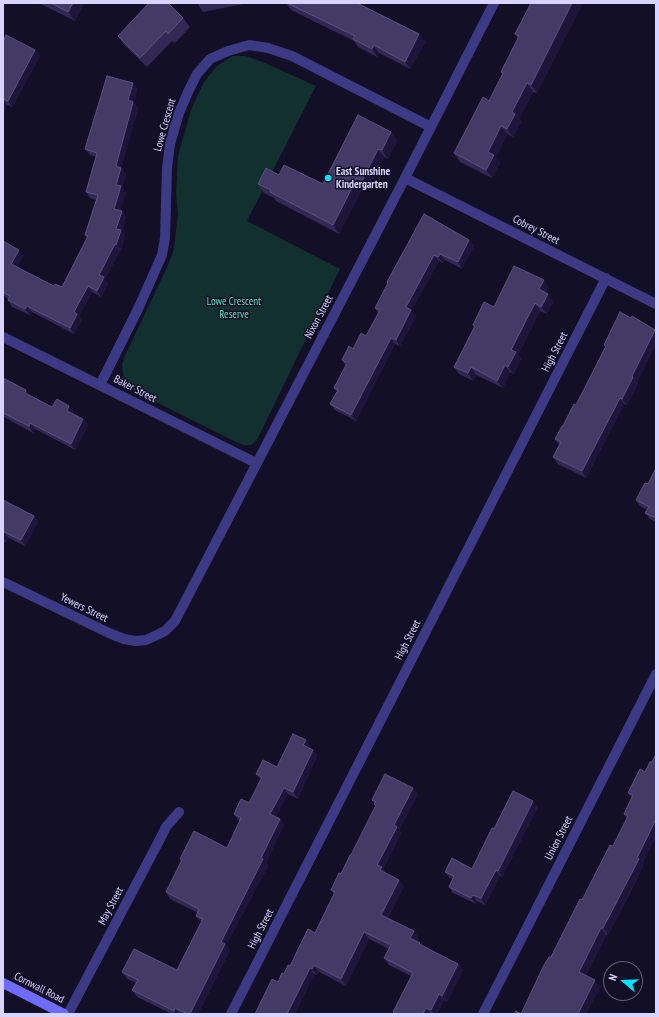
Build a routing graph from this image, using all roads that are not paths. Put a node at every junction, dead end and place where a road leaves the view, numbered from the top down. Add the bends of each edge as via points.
1 (494, 3) edge
2 (431, 127) junction
3 (405, 178) junction
4 (606, 278) junction
5 (656, 304) edge
6 (3, 337) edge
7 (100, 385) junction
8 (256, 463) junction
9 (3, 582) edge
10 (157, 636) joint
11 (656, 674) edge
12 (179, 812) dead end
13 (3, 983) edge
14 (64, 1014) edge
15 (68, 1014) edge
16 (231, 1014) edge
17 (483, 1014) edge

1 - 2 street, Nixon Street
2 - 3 street, Nixon Street
2 - 7 street, Lowe Crescent via 292,56 268,48 249,45 210,59 197,74 188,92 170,144 162,255
3 - 4 street, Cobrey Street
3 - 8 street, Nixon Street
4 - 5 street, Cobrey Street
4 - 16 street, High Street
6 - 7 street, Baker Street
7 - 8 street, Baker Street
8 - 10 street, Nixon Street via 175,621
9 - 10 street, Yewers Street via 124,639 136,641
11 - 17 street, Union Street
12 - 15 street, May Street via 164,832
13 - 14 main road, Cornwall Road

